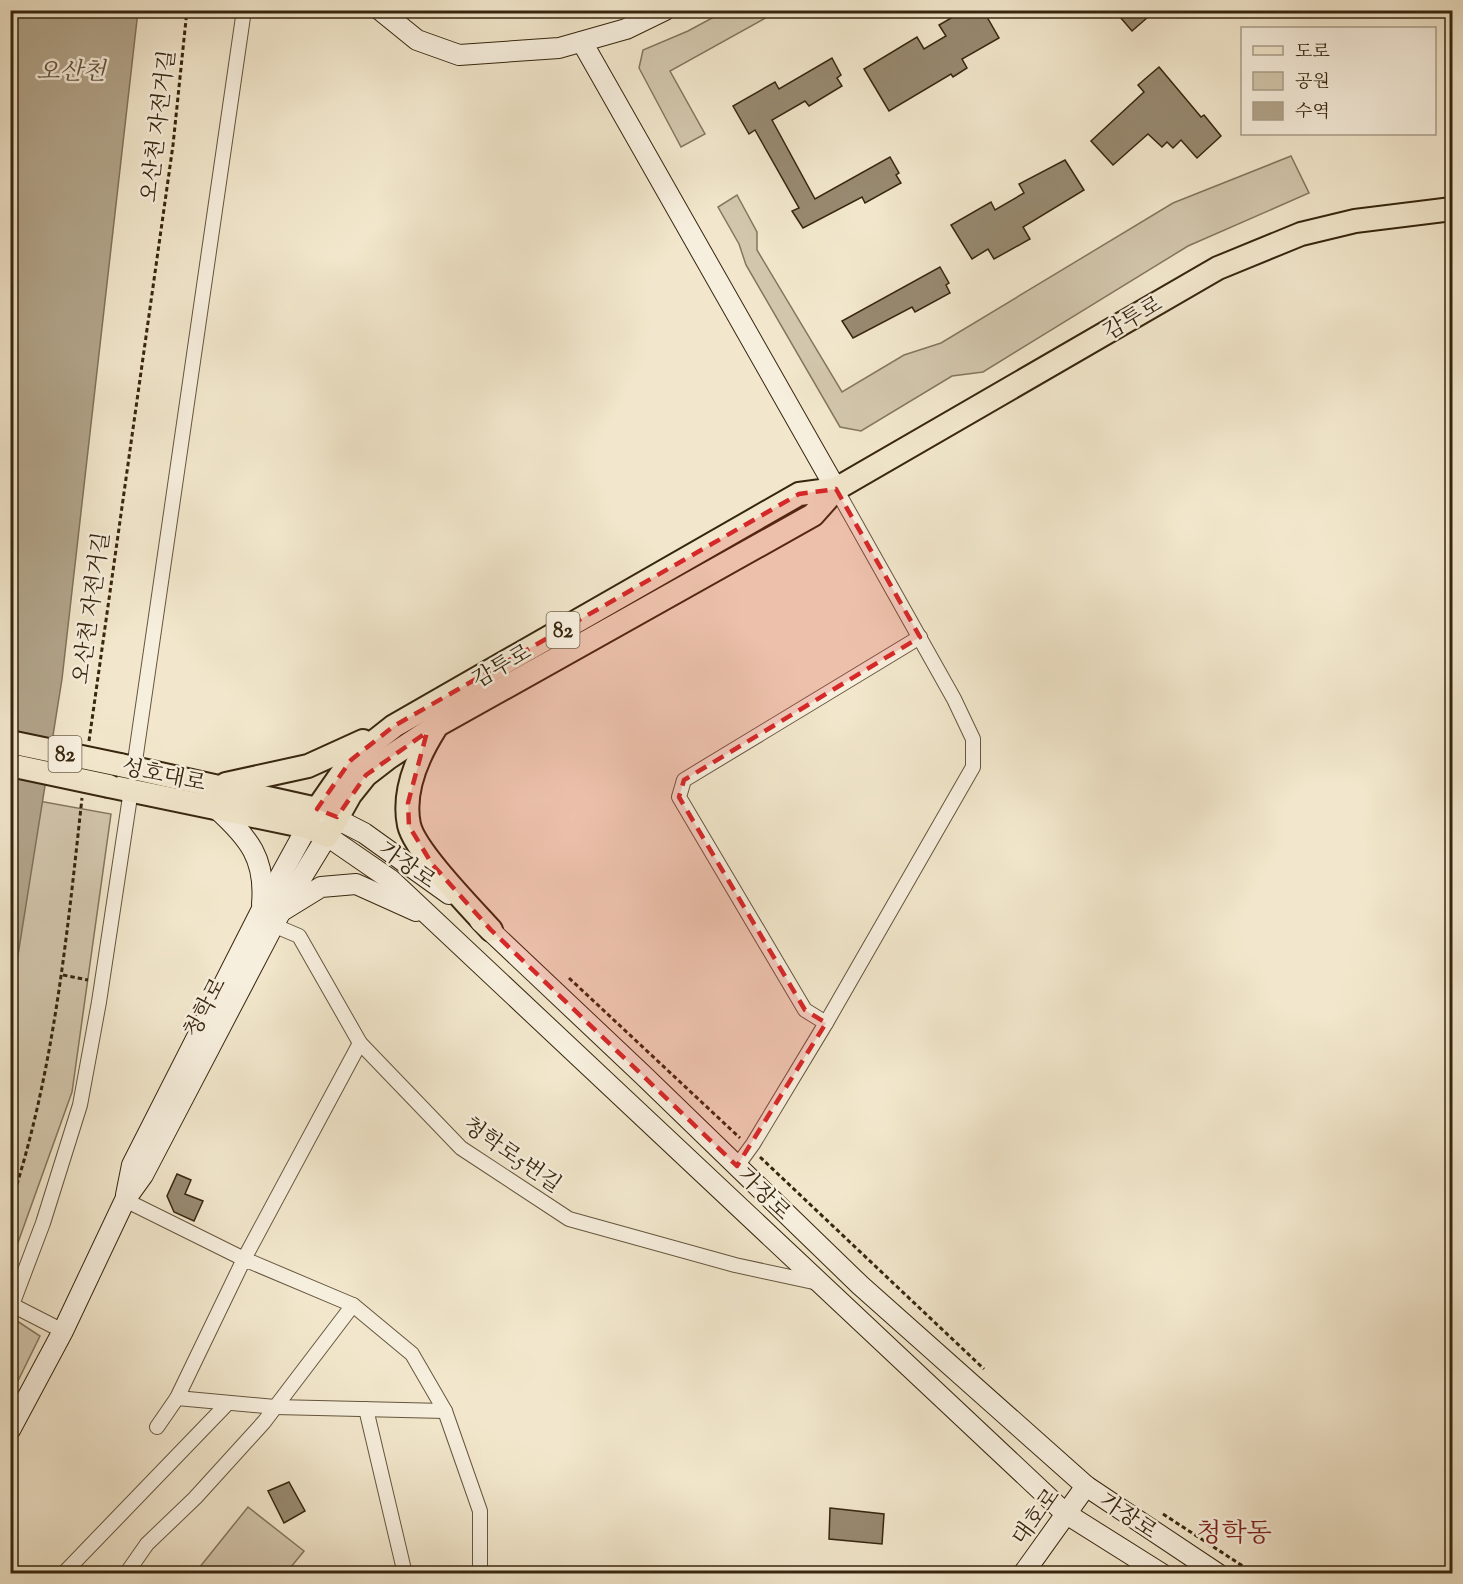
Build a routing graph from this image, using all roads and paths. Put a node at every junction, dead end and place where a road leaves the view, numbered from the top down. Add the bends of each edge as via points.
1 (187, 10) edge
2 (244, 10) edge
3 (380, 10) edge
4 (665, 10) edge
5 (582, 42) junction
6 (1452, 209) edge
7 (836, 489) junction
8 (920, 637) junction
9 (438, 725) junction
10 (394, 726) junction
11 (10, 742) edge
12 (87, 752) dead end
13 (10, 765) edge
14 (127, 766) junction
15 (217, 785) junction
16 (84, 787) dead end
17 (120, 788) junction
18 (217, 808) junction
19 (322, 823) junction
20 (271, 916) junction
21 (491, 930) junction
22 (449, 934) junction
23 (563, 972) dead end
24 (63, 975) junction
25 (102, 982) junction
26 (826, 1023) junction
27 (360, 1043) junction
28 (750, 1148) junction
29 (737, 1166) junction
30 (125, 1200) junction
31 (10, 1206) edge
32 (244, 1259) junction
33 (820, 1283) junction
34 (353, 1305) junction
35 (63, 1331) junction
36 (990, 1374) dead end
37 (177, 1398) junction
38 (227, 1404) junction
39 (275, 1407) junction
40 (366, 1409) junction
41 (445, 1411) junction
42 (157, 1427) dead end
43 (10, 1430) edge
44 (1086, 1486) junction
45 (1155, 1508) dead end
46 (1065, 1513) junction
47 (63, 1574) edge
48 (126, 1574) edge
49 (405, 1574) edge
50 (480, 1574) edge
51 (1023, 1574) edge
52 (1162, 1574) edge
53 (1218, 1574) edge
54 (1255, 1574) edge

1 - 12 path, 오산천 자전거길 via 172,144
2 - 14 street
3 - 5 main road via 417,40 459,55 559,48
4 - 5 main road via 626,29
5 - 7 main road
6 - 7 main road, 감투로 via 1355,220 1301,234 1218,268
7 - 8 street
7 - 9 main road, 감투로 via 813,515
7 - 10 main road, 감투로 / 82 via 799,494
8 - 26 street via 973,739 973,767
8 - 26 street via 684,780 681,788 680,797 805,1010
9 - 19 main road, 감투로 via 366,775
9 - 21 main road via 421,751 409,788 409,826 432,864
10 - 15 main road via 308,766
10 - 19 main road, 감투로 / 82 via 351,760
11 - 14 main road, 성호대로 / 82, bridge
13 - 17 main road, 성호대로 / 82, bridge
14 - 15 main road, 성호대로 / 82
15 - 19 main road, 성호대로 / 82
16 - 24 path
17 - 18 main road, 성호대로 / 82
17 - 25 street
18 - 19 main road, 성호대로 / 82
18 - 20 main road via 242,832 261,865
19 - 20 main road, 청학로
19 - 21 main road, 가장로 via 433,880
19 - 22 main road, 가장로
20 - 22 main road via 321,887 356,884 414,909
20 - 27 street, 청학로5번길 via 298,936
20 - 30 main road, 청학로 via 132,1165
21 - 29 main road, 가장로
22 - 33 main road, 가장로
23 - 28 path
24 - 25 path
24 - 31 path via 39,1101
25 - 35 street via 80,1105 12,1305
26 - 28 street
27 - 32 street
27 - 33 street, 청학로5번길 via 462,1148 569,1219 735,1265
28 - 29 street
28 - 36 path
29 - 44 main road, 가장로 via 860,1285
30 - 32 street
30 - 35 main road, 청학로
32 - 34 street
32 - 37 street
33 - 46 main road, 가장로
34 - 39 street
34 - 41 street via 412,1354
35 - 43 main road, 청학로
37 - 38 street
37 - 42 street
38 - 39 street
38 - 47 street
39 - 40 street
39 - 48 street via 195,1498 147,1544
40 - 41 street
40 - 49 street
41 - 50 street via 480,1511
44 - 46 main road, 대호로
44 - 53 main road, 가장로
45 - 54 path
46 - 51 main road, 대호로
46 - 52 main road, 가장로

